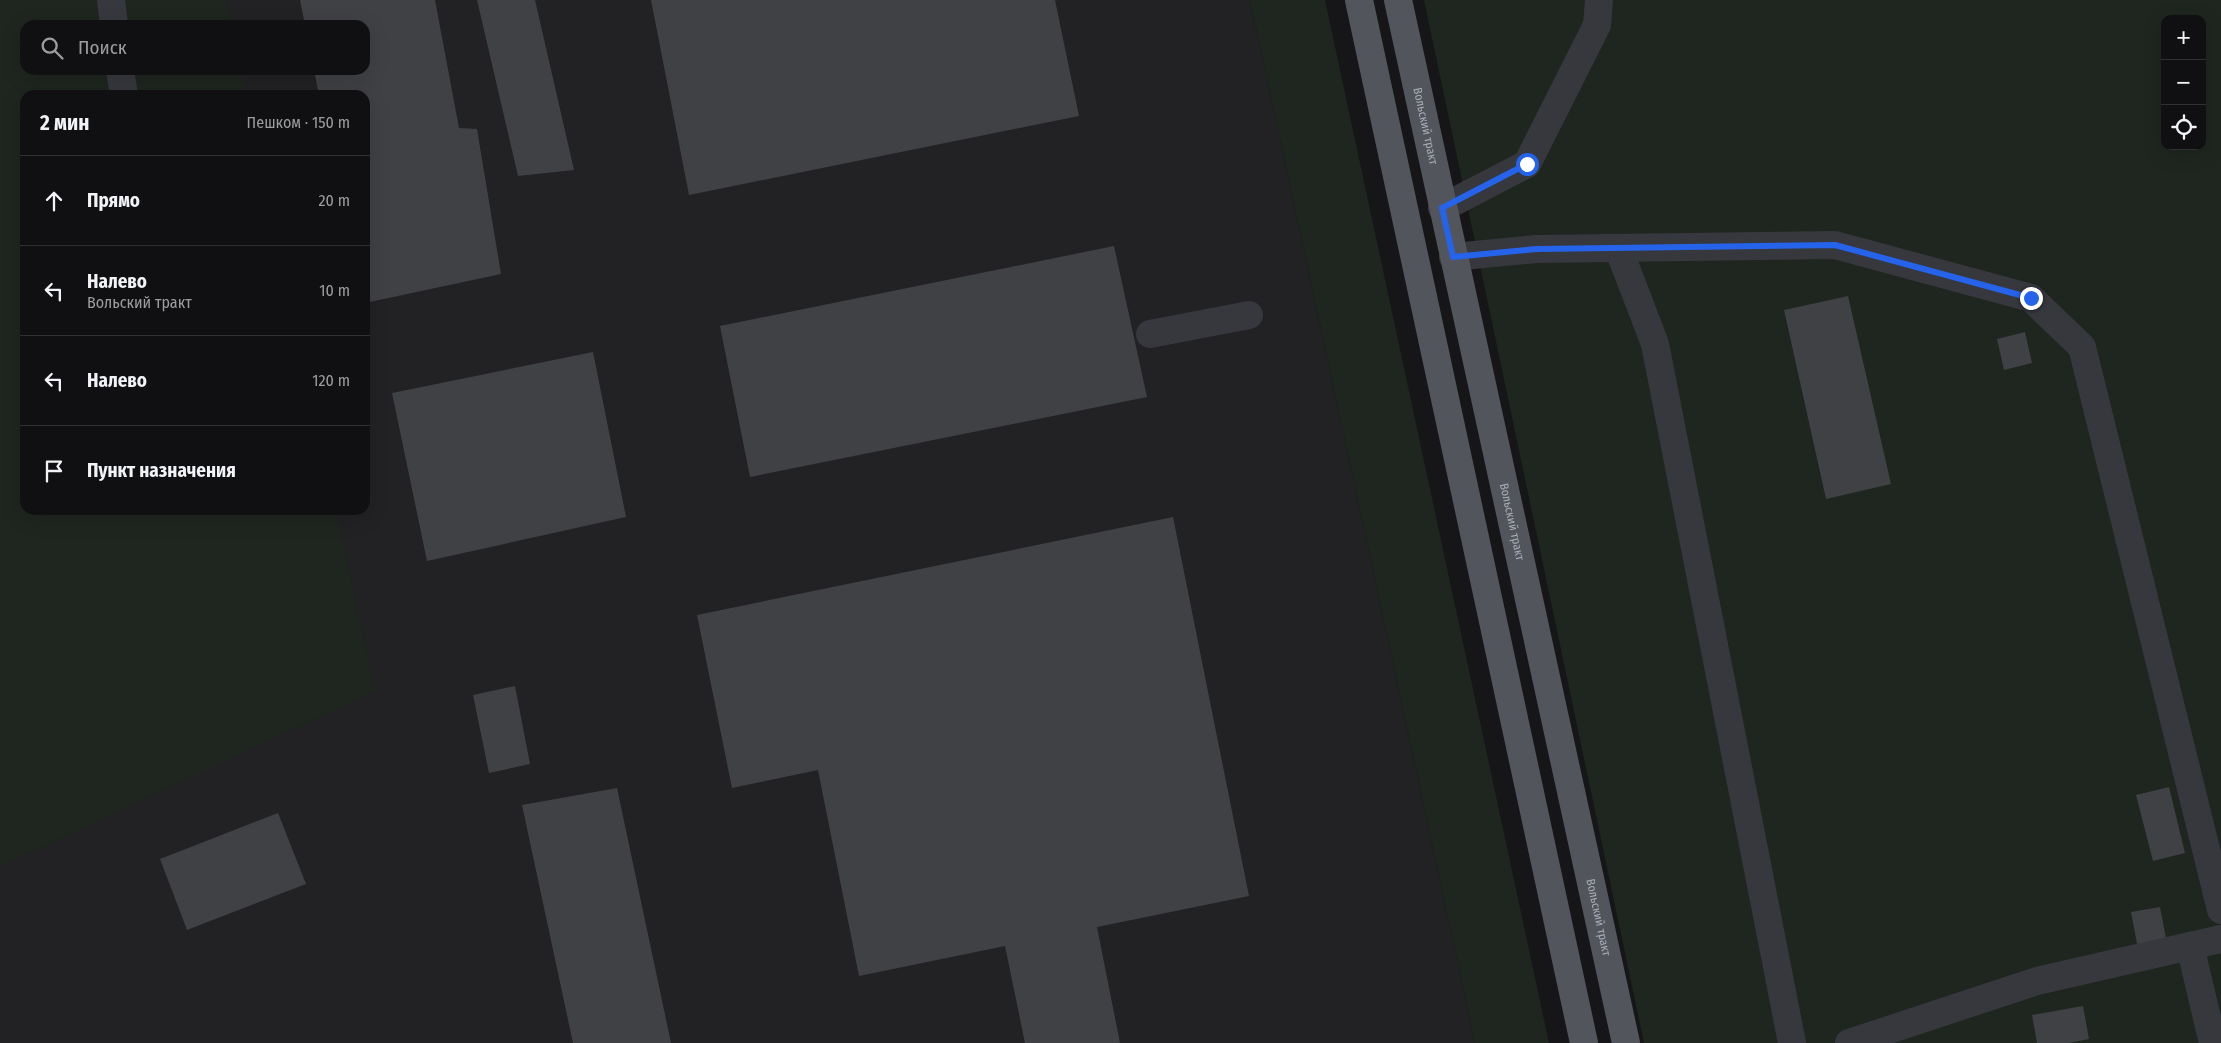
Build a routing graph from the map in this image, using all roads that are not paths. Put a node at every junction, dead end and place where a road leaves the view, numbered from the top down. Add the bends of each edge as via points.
1 (110, 0) edge
2 (1359, 0) edge
3 (1398, 0) edge
4 (1599, 0) edge
5 (113, 20) edge
6 (121, 75) edge
7 (123, 90) edge
8 (1442, 208) junction
9 (1619, 250) junction
10 (1453, 257) junction
11 (1249, 316) dead end
12 (1150, 334) dead end
13 (2221, 910) edge
14 (2221, 938) edge
15 (2190, 946) junction
16 (1584, 1043) edge
17 (1626, 1043) edge
18 (1792, 1043) edge
19 (1849, 1043) edge
20 (2213, 1043) edge

1 - 5 lane
2 - 16 main road
3 - 8 main road, Вольский тракт
4 - 8 lane via 1597,26 1527,164
6 - 7 lane
8 - 10 main road, Вольский тракт
9 - 10 lane via 1536,249
9 - 13 lane via 1835,245 2031,298 2082,347
9 - 18 lane via 1655,344
10 - 17 main road, Вольский тракт
11 - 12 lane
14 - 15 lane
15 - 19 lane via 2037,981
15 - 20 lane

